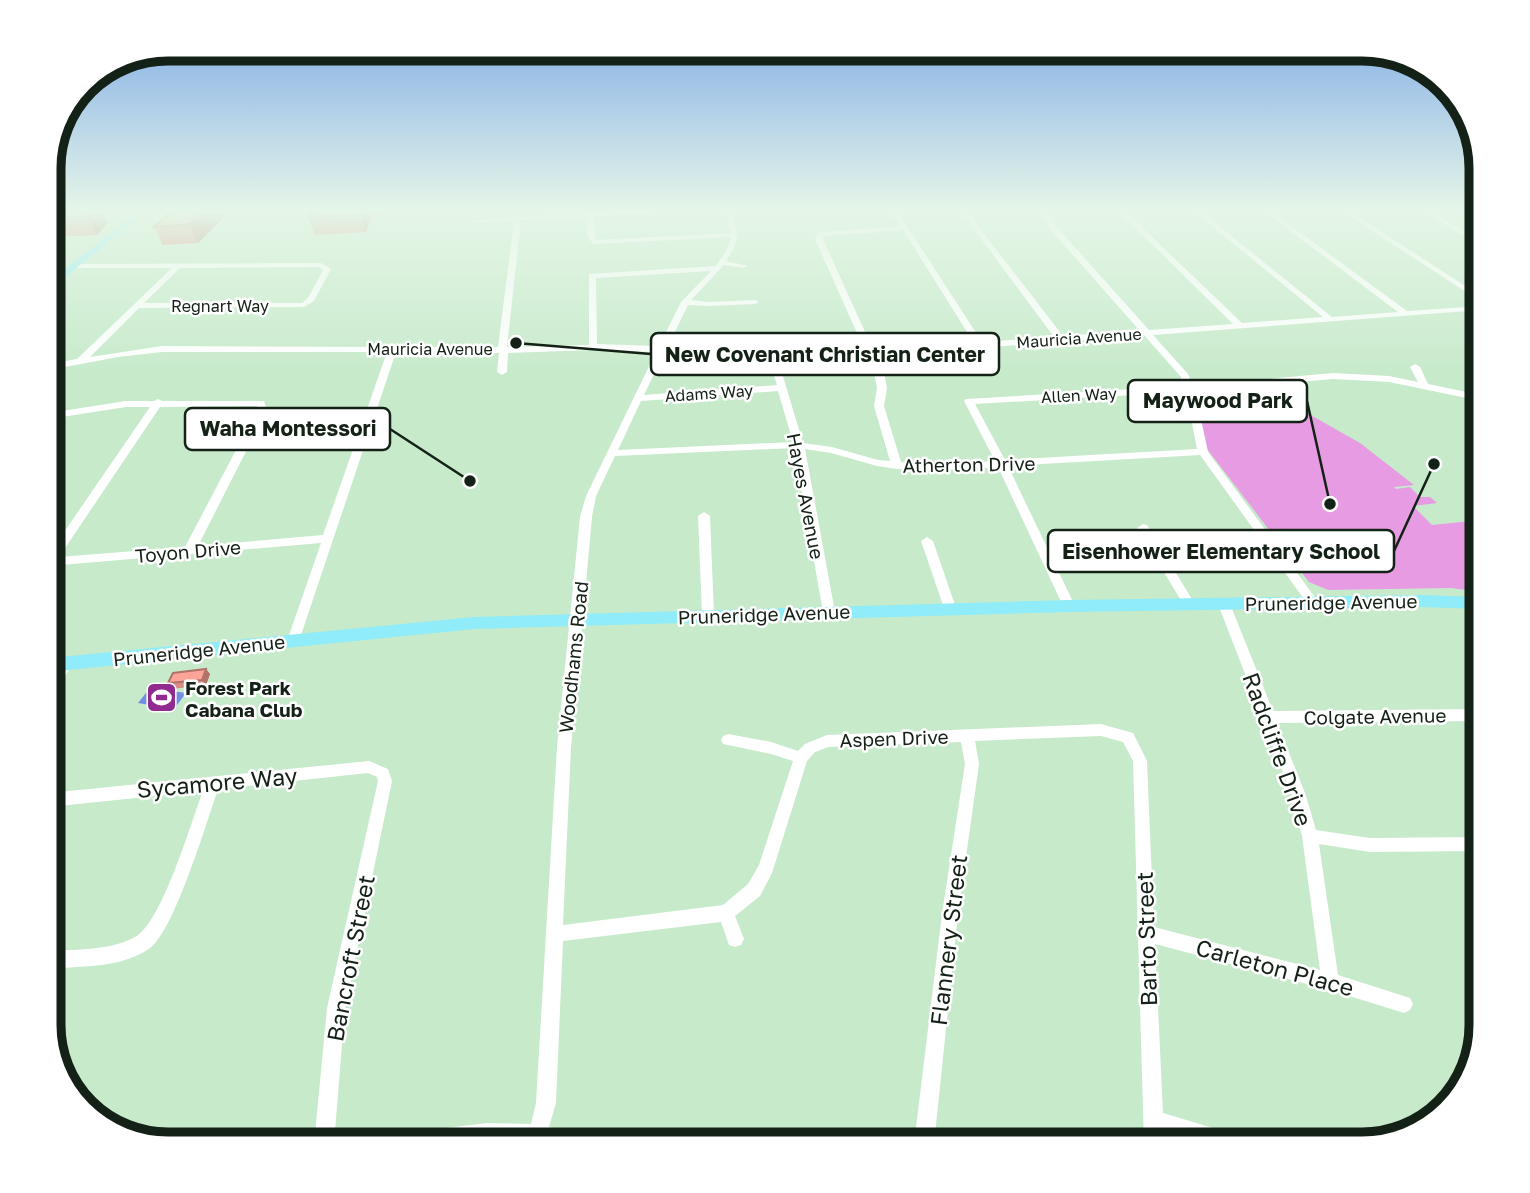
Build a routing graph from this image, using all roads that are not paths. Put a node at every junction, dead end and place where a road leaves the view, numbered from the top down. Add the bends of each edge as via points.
1 (178, 265) junction
2 (512, 265) edge
3 (831, 265) edge
4 (928, 265) edge
5 (1004, 265) edge
6 (1087, 265) edge
7 (1177, 265) edge
8 (1263, 265) edge
9 (1339, 265) edge
10 (1427, 265) edge
11 (76, 266) joint
12 (720, 266) junction
13 (744, 266) dead end
14 (61, 278) edge
15 (1469, 292) edge
16 (685, 302) junction
17 (755, 302) dead end
18 (136, 306) junction
19 (1469, 309) edge
20 (1406, 314) junction
21 (1330, 319) junction
22 (1240, 326) junction
23 (1149, 333) junction
24 (863, 336) junction
25 (1061, 340) junction
26 (768, 341) junction
27 (593, 346) junction
28 (980, 346) junction
29 (393, 348) junction
30 (502, 349) junction
31 (661, 349) junction
32 (80, 361) junction
33 (61, 365) edge
34 (1415, 367) dead end
35 (502, 372) dead end
36 (1424, 386) junction
37 (780, 388) junction
38 (1191, 389) junction
39 (1469, 395) edge
40 (638, 398) junction
41 (158, 402) junction
42 (61, 414) edge
43 (799, 445) junction
44 (1203, 452) junction
45 (611, 453) junction
46 (1000, 465) junction
47 (897, 466) junction
48 (704, 516) dead end
49 (1143, 528) dead end
50 (326, 539) junction
51 (927, 541) dead end
52 (61, 546) edge
53 (189, 551) junction
54 (61, 561) edge
55 (1469, 602) edge
56 (1313, 603) junction
57 (1189, 604) junction
58 (1224, 604) junction
59 (1069, 606) junction
60 (950, 608) junction
61 (829, 612) junction
62 (708, 615) junction
63 (575, 619) junction
64 (293, 641) junction
65 (61, 664) edge
66 (1469, 715) edge
67 (1269, 717) junction
68 (967, 736) junction
69 (1128, 737) joint
70 (728, 740) dead end
71 (801, 758) junction
72 (383, 773) joint
73 (212, 785) junction
74 (61, 799) edge
75 (1310, 836) junction
76 (1469, 844) edge
77 (726, 914) junction
78 (1145, 933) junction
79 (555, 934) junction
80 (735, 939) dead end
81 (61, 959) edge
82 (1330, 981) junction
83 (1404, 1004) dead end
84 (1154, 1120) junction
85 (325, 1132) edge
86 (490, 1132) edge
87 (513, 1132) edge
88 (539, 1132) edge
89 (925, 1132) edge
90 (1154, 1132) edge
91 (1194, 1132) edge

1 - 11 street
1 - 18 street
1 - 18 street, Regnart Way via 321,265 327,269 304,305
2 - 30 street
3 - 24 street
4 - 28 street
5 - 25 street
6 - 23 street
7 - 22 street
8 - 21 street
9 - 20 street
10 - 15 street
11 - 14 main road
12 - 13 street
12 - 16 street, Woodhams Road
12 - 27 street via 592,276
16 - 17 street
16 - 31 street, Woodhams Road
18 - 32 street
19 - 20 street, Mauricia Avenue
20 - 21 street, Mauricia Avenue
21 - 22 street, Mauricia Avenue
22 - 23 street, Mauricia Avenue
23 - 25 street, Mauricia Avenue
23 - 38 street via 1177,364
24 - 26 street, Mauricia Avenue
24 - 28 street, Mauricia Avenue via 933,347
24 - 47 street via 879,373 879,406
25 - 28 street, Mauricia Avenue
26 - 31 street, Mauricia Avenue
26 - 37 street, Hayes Avenue
27 - 30 street, Mauricia Avenue
27 - 31 street, Mauricia Avenue
29 - 30 street, Mauricia Avenue
29 - 32 street, Mauricia Avenue via 162,349
29 - 50 street
30 - 35 street
31 - 40 street, Woodhams Road
32 - 33 street, Mauricia Avenue
34 - 36 street
36 - 38 street, Allen Way via 1333,376
36 - 39 street, Allen Way
37 - 40 street, Adams Way
37 - 43 street, Hayes Avenue
38 - 44 street
38 - 46 street, Allen Way via 969,401
40 - 45 street, Woodhams Road
41 - 42 street
41 - 52 street
41 - 53 street via 261,403 262,410
43 - 45 street, Atherton Drive
43 - 47 street, Atherton Drive
43 - 61 street, Hayes Avenue
44 - 46 street, Atherton Drive
44 - 56 street
45 - 63 street, Woodhams Road via 589,506
46 - 47 street, Atherton Drive
46 - 59 street
48 - 62 street
49 - 57 street
50 - 53 street, Toyon Drive
50 - 64 street
51 - 60 street
53 - 54 street, Toyon Drive
55 - 56 main road, Pruneridge Avenue
56 - 58 main road, Pruneridge Avenue
57 - 58 main road, Pruneridge Avenue
57 - 59 main road, Pruneridge Avenue
58 - 67 street, Radcliffe Drive
59 - 60 main road, Pruneridge Avenue
60 - 61 main road, Pruneridge Avenue
61 - 62 main road, Pruneridge Avenue
62 - 63 main road, Pruneridge Avenue
63 - 64 main road, Pruneridge Avenue via 474,623
63 - 79 street, Woodhams Road
64 - 65 main road, Pruneridge Avenue
66 - 67 street, Colgate Avenue
67 - 75 street, Radcliffe Drive
68 - 69 street, Aspen Drive via 1101,730
68 - 71 street, Aspen Drive via 827,741
68 - 89 street, Flannery Street via 972,764
69 - 78 street, Barto Street via 1140,761
70 - 71 street
71 - 77 street via 766,868 754,890
72 - 73 street, Sycamore Way via 369,767
72 - 85 street, Bancroft Street via 385,781 336,1008
73 - 74 street, Sycamore Way
73 - 81 street via 164,914 146,941 112,954
75 - 76 street via 1370,845
75 - 82 street, Radcliffe Drive
77 - 79 street
77 - 80 street
78 - 82 street, Carleton Place
78 - 84 street, Barto Street
79 - 88 street, Woodhams Road via 546,1103
82 - 83 street, Carleton Place
84 - 90 street, Barto Street
84 - 91 street
86 - 87 street

